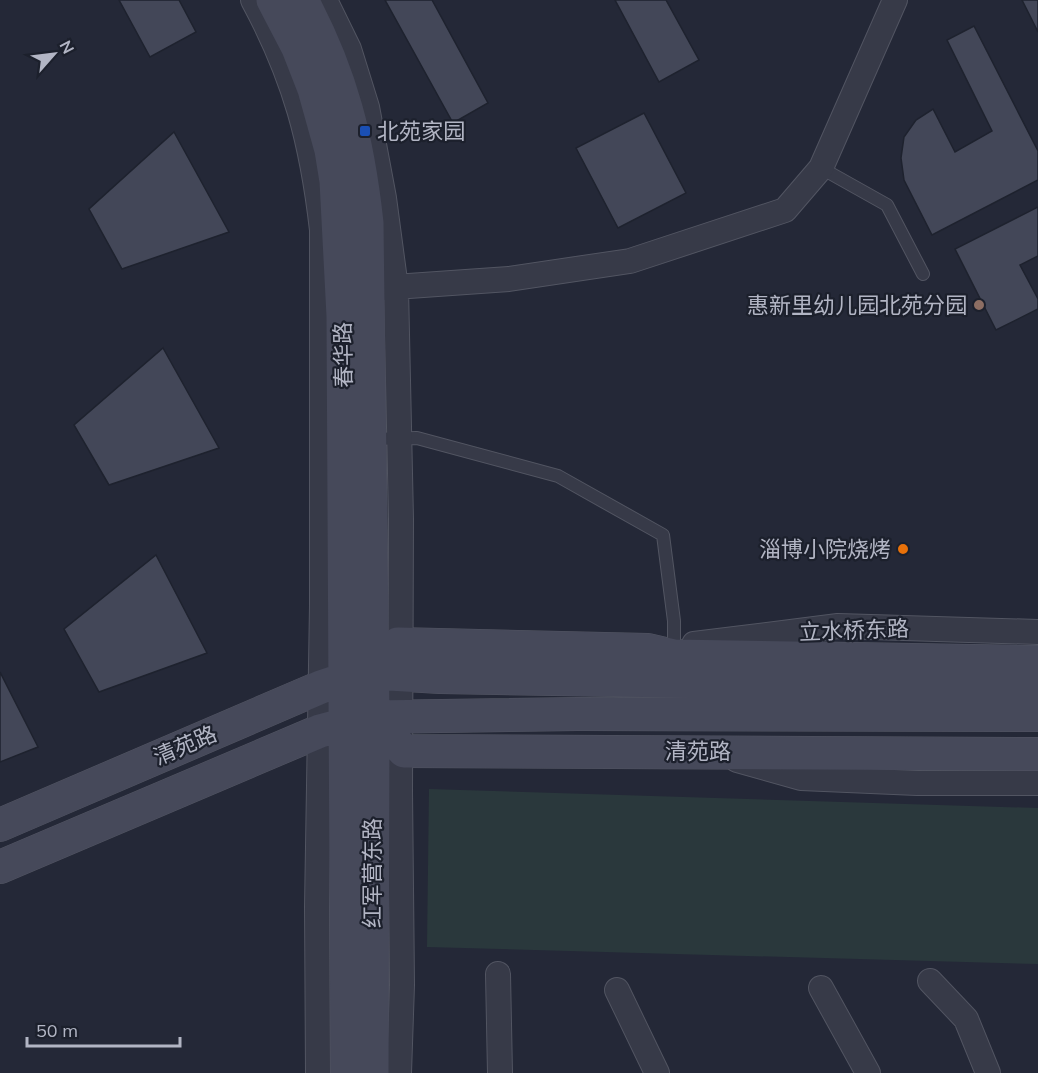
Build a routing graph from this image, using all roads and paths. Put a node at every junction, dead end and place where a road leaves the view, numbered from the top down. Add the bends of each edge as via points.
1 (253, 0) edge
2 (273, 0) edge
3 (302, 0) edge
4 (325, 0) edge
5 (895, 0) edge
6 (821, 168) junction
7 (923, 274) dead end
8 (383, 288) junction
9 (384, 439) junction
10 (1038, 632) edge
11 (1038, 662) edge
12 (368, 672) junction
13 (1038, 687) edge
14 (674, 689) junction
15 (578, 714) junction
16 (1038, 715) edge
17 (368, 728) junction
18 (703, 751) junction
19 (1038, 754) edge
20 (1038, 783) edge
21 (0, 825) edge
22 (0, 867) edge
23 (498, 974) dead end
24 (930, 981) dead end
25 (821, 988) dead end
26 (617, 990) dead end
27 (318, 1073) edge
28 (347, 1073) edge
29 (372, 1073) edge
30 (399, 1073) edge
31 (500, 1073) edge
32 (657, 1073) edge
33 (868, 1073) edge
34 (988, 1073) edge

1 - 12 street via 287,71 316,177
2 - 12 street, 春华路 via 314,89 336,181
3 - 8 street, 春华路 via 329,53 346,103 362,177 367,224
4 - 8 street via 349,49 367,107 384,198
5 - 6 street
6 - 7 lane via 887,205
6 - 8 street via 785,210 630,261 509,279
8 - 9 street, 春华路
9 - 12 street, 春华路
9 - 14 lane via 417,438 558,476 663,535 674,621
10 - 14 street, 立水桥东路 via 838,626 689,645
11 - 14 street, 清苑路
12 - 14 street, 清苑路 via 609,680
12 - 14 street, 清苑路 via 648,650
12 - 17 street, 红军营东路
12 - 17 street
12 - 21 street, 清苑路
13 - 14 street, 清苑路
14 - 15 street, 清苑路
14 - 16 street, 清苑路
15 - 17 street, 清苑路
15 - 18 street
17 - 18 street, 清苑路 via 404,751
17 - 22 street, 清苑路
17 - 27 street via 317,907
17 - 28 street, 红军营东路
17 - 29 street, 红军营东路
17 - 30 street via 402,985
18 - 19 street, 清苑路
18 - 20 street via 801,778
23 - 31 street
24 - 34 street via 966,1019
25 - 33 street
26 - 32 street

